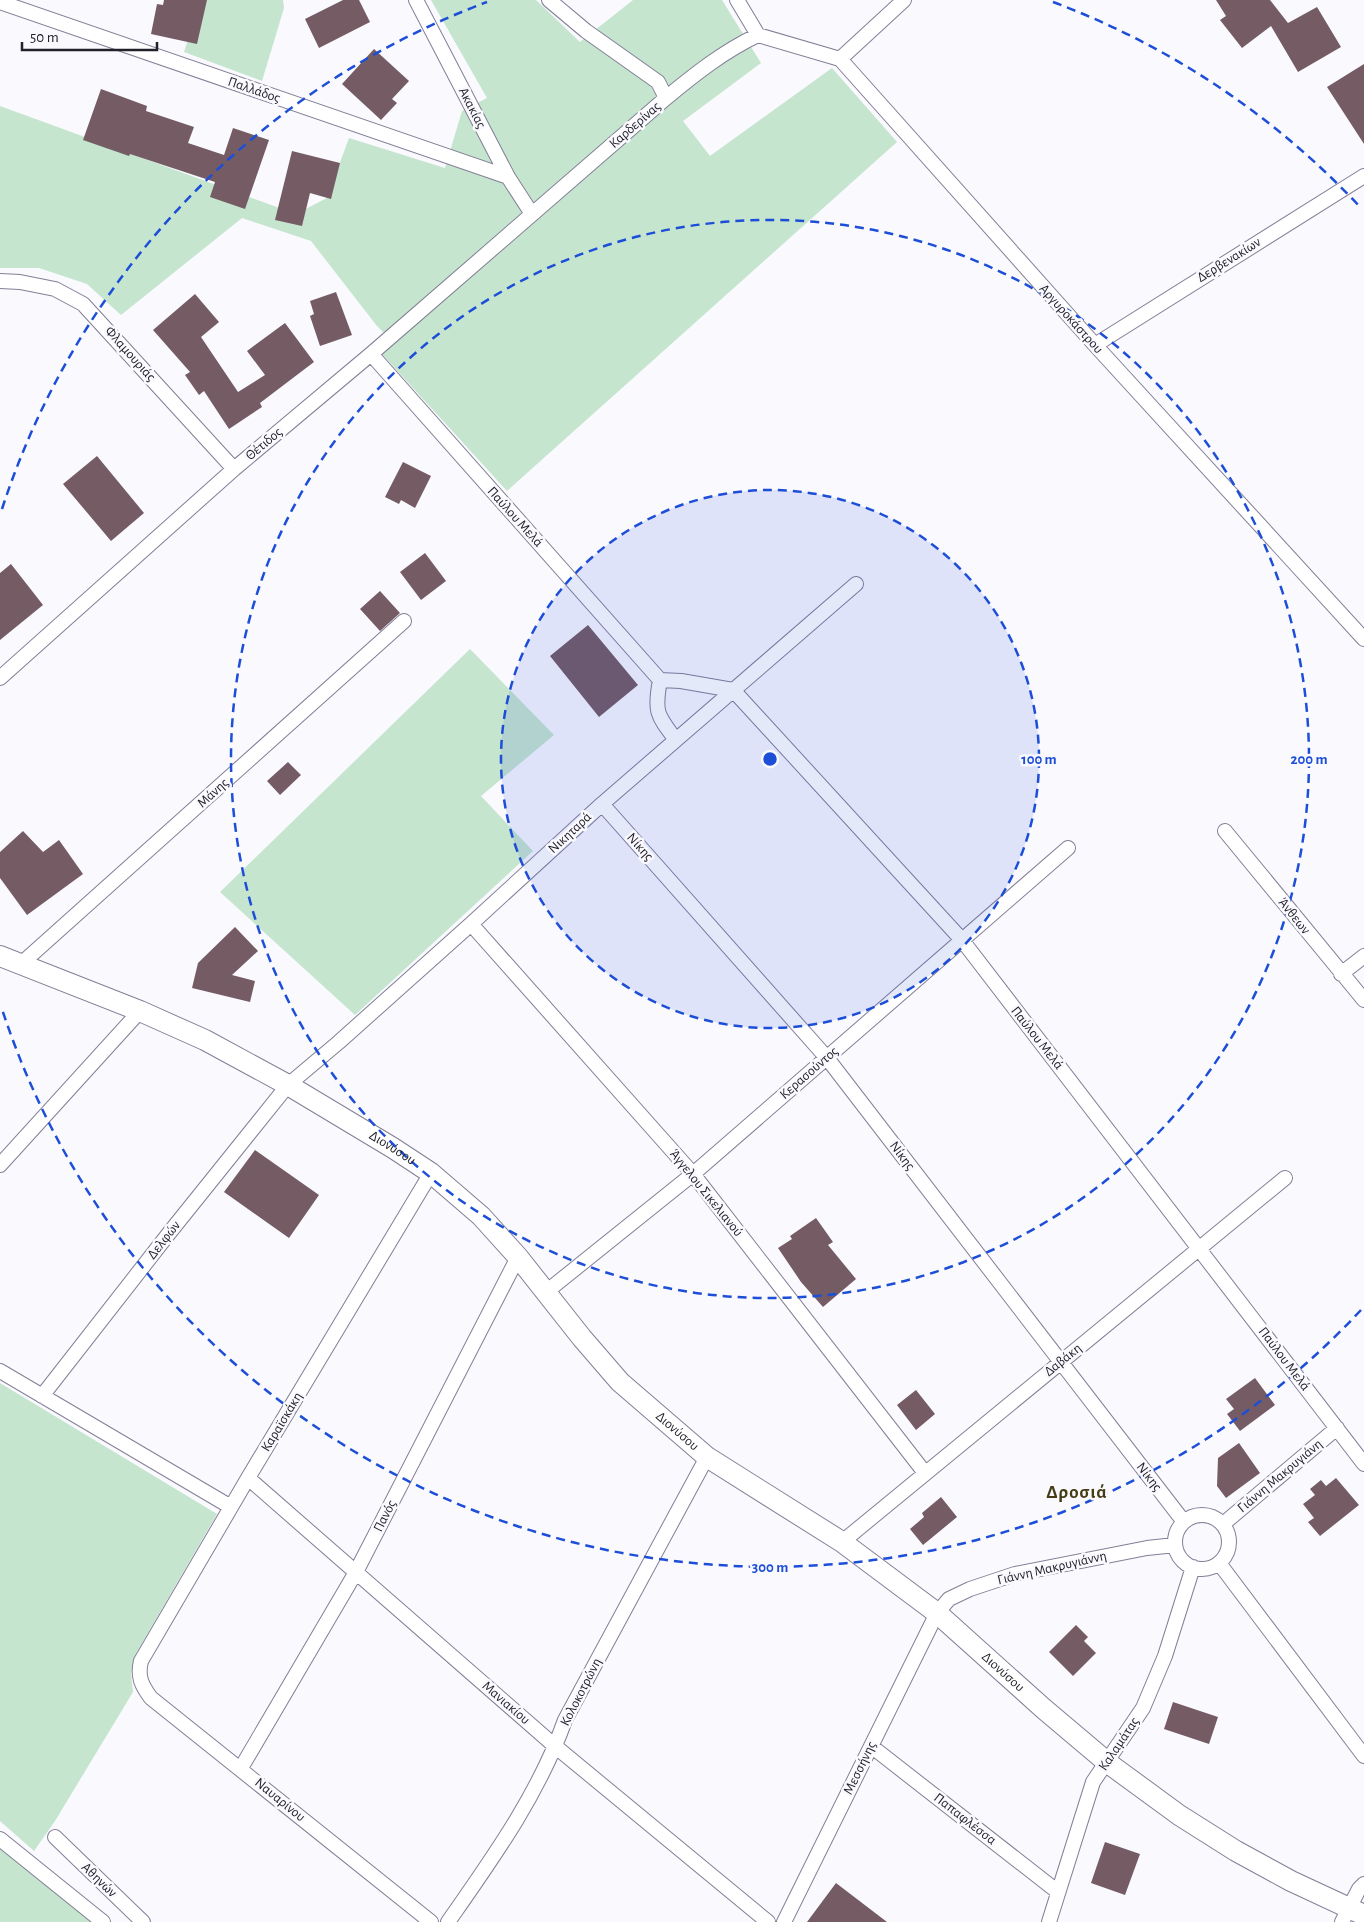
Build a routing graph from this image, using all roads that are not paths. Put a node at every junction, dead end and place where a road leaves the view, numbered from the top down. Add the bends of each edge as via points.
1 (416, 0) edge
2 (549, 0) edge
3 (737, 0) edge
4 (904, 0) edge
5 (0, 2) edge
6 (20, 4) edge
7 (758, 35) junction
8 (840, 60) junction
9 (666, 98) junction
10 (1364, 176) edge
11 (508, 177) junction
12 (532, 214) junction
13 (0, 281) edge
14 (1095, 345) junction
15 (371, 354) junction
16 (234, 469) junction
17 (856, 584) dead end
18 (404, 621) dead end
19 (1364, 639) edge
20 (0, 678) edge
21 (660, 680) junction
22 (734, 690) junction
23 (676, 740) junction
24 (602, 804) junction
25 (1225, 831) dead end
26 (1068, 848) dead end
27 (471, 924) junction
28 (962, 940) junction
29 (0, 956) edge
30 (1364, 956) edge
31 (21, 964) junction
32 (1341, 974) junction
33 (1364, 1000) edge
34 (140, 1011) junction
35 (827, 1058) junction
36 (288, 1085) junction
37 (0, 1165) edge
38 (431, 1173) junction
39 (693, 1174) junction
40 (1285, 1178) dead end
41 (1199, 1248) junction
42 (518, 1256) junction
43 (546, 1292) junction
44 (1060, 1362) junction
45 (0, 1371) edge
46 (42, 1396) junction
47 (1337, 1428) junction
48 (707, 1457) junction
49 (1364, 1464) edge
50 (925, 1473) junction
51 (248, 1478) junction
52 (231, 1507) junction
53 (1184, 1522) junction
54 (1223, 1524) junction
55 (842, 1542) junction
56 (1175, 1545) junction
57 (1219, 1563) junction
58 (1193, 1567) junction
59 (356, 1572) junction
60 (937, 1613) junction
61 (138, 1673) joint
62 (871, 1746) junction
63 (556, 1747) junction
64 (1364, 1756) edge
65 (1108, 1763) junction
66 (241, 1768) junction
67 (55, 1837) dead end
68 (0, 1839) edge
69 (1364, 1884) edge
70 (1058, 1892) junction
71 (1352, 1915) edge
72 (102, 1922) edge
73 (143, 1922) edge
74 (431, 1922) edge
75 (448, 1922) edge
76 (768, 1922) edge
77 (784, 1922) edge
78 (1049, 1922) edge

1 - 11 street, Ακακίας
2 - 9 street, Καρδερίνας via 586,31 658,82
3 - 7 street
4 - 8 street
5 - 6 street, Παλλάδος
6 - 11 street, Παλλάδος
7 - 8 street
7 - 9 street via 726,52
8 - 14 street, Αργυροκάστρου
9 - 12 street, Καρδερίνας
10 - 14 street, Δερβενακίων
11 - 12 street, Ακακίας
12 - 15 street, Θέτιδος
13 - 16 street, Φλαμουριάς via 54,289 83,304
14 - 19 street, Αργυροκάστρου
15 - 16 street, Θέτιδος
15 - 21 street, Παύλου Μελά
16 - 20 street, Θέτιδος
17 - 22 street, Νικηταρά
18 - 31 street, Μάνης
21 - 22 street
21 - 23 street via 656,699 659,718
22 - 23 street, Νικηταρά
22 - 28 street, Παύλου Μελά
23 - 24 street, Νικηταρά
24 - 27 street, Νικηταρά
24 - 35 street, Νίκης
25 - 32 street, Άνθεων
26 - 28 street, Κερασούντος
27 - 36 street, Νικηταρά
27 - 39 street, Άγγελου Σικελιανού
28 - 35 street, Κερασούντος
28 - 41 street, Παύλου Μελά
29 - 31 main road, Διονύσου
30 - 32 street
31 - 34 main road, Διονύσου
32 - 33 street, Άνθεων
34 - 36 main road, Διονύσου via 205,1040
34 - 37 street
35 - 39 street, Κερασούντος
35 - 44 street, Νίκης
36 - 38 main road, Διονύσου
36 - 46 street, Δελφών
38 - 42 main road, Διονύσου via 481,1216
38 - 51 street, Καραϊσκάκη
39 - 43 street, Κερασούντος
39 - 50 street, Άγγελου Σικελιανού
40 - 41 street, Δαβάκη
41 - 44 street, Δαβάκη
41 - 47 street, Παύλου Μελά
42 - 43 main road, Διονύσου
42 - 59 street, Πανός
43 - 48 main road, Διονύσου via 620,1382
44 - 50 street, Δαβάκη
44 - 53 street, Νίκης
45 - 46 street
46 - 52 street
47 - 49 street, Παύλου Μελά
47 - 54 street, Γιάννη Μακρυγιάνη
48 - 55 main road, Διονύσου
48 - 63 street, Κολοκοτρώνη via 565,1720
50 - 55 street, Δαβάκη
51 - 52 street, Καραϊσκάκη
51 - 59 street, Μανιακίου
52 - 61 street, Καραϊσκάκη via 141,1661
53 - 54 street via 1191,1517 1208,1515
53 - 56 street
54 - 57 street via 1229,1540 1225,1556
55 - 60 main road, Διονύσου
56 - 58 street via 1181,1558
56 - 60 street, Γιάννη Μακρυγιάννη via 1015,1574 970,1588 950,1599
57 - 58 street via 1211,1567
57 - 64 street
58 - 65 street, Καλαμάτας via 1165,1656 1143,1708
59 - 63 street, Μανιακίου
59 - 66 street, Πανός
60 - 62 street, Μεσσήνης
60 - 65 main road, Διονύσου
61 - 66 street, Ναυαρίνου via 151,1698
62 - 70 street, Παπαφλέσσα
62 - 77 street, Μεσσήνης
63 - 75 street, Κολοκοτρώνη via 496,1854
63 - 76 street, Μανιακίου
65 - 70 street, Καλαμάτας via 1093,1782
65 - 71 main road, Διονύσου via 1179,1815
66 - 74 street, Ναυαρίνου
67 - 73 street, Αθηνών
68 - 72 street
69 - 71 street via 1359,1888
70 - 78 street, Καλαμάτας

